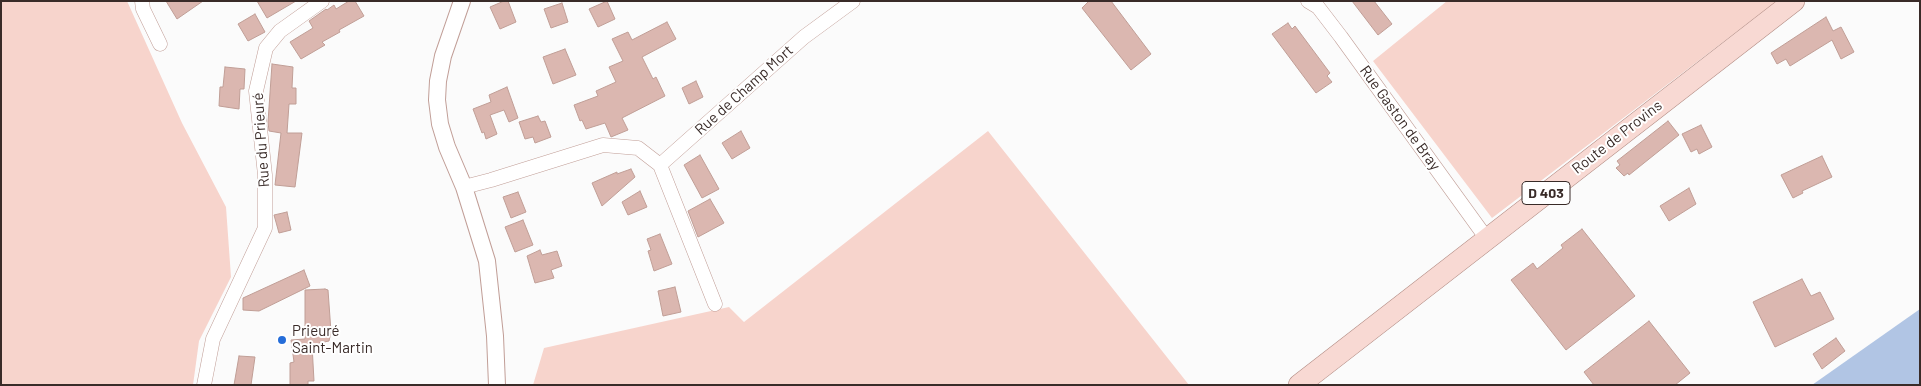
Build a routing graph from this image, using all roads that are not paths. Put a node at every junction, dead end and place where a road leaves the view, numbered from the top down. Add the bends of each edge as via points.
1 (142, 1) edge
2 (322, 1) edge
3 (462, 1) edge
4 (853, 1) edge
5 (1308, 1) edge
6 (1794, 1) edge
7 (160, 44) dead end
8 (660, 165) junction
9 (464, 187) junction
10 (1487, 239) junction
11 (715, 304) dead end
12 (204, 385) edge
13 (497, 385) edge
14 (1300, 385) edge

1 - 7 street
2 - 12 street, Rue du Prieuré via 280,31 266,48 256,91 265,175 264,228 213,339
3 - 9 street via 443,56 437,100 442,132
4 - 8 street, Rue de Champ Mort via 804,37
5 - 10 street, Rue Gaston de Bray via 1318,7 1342,36
6 - 10 main road, Route de Provins / D 403
8 - 9 street via 638,148 603,145
8 - 11 street
9 - 13 street via 487,261 495,327
10 - 14 main road, Route de Provins / D 403

